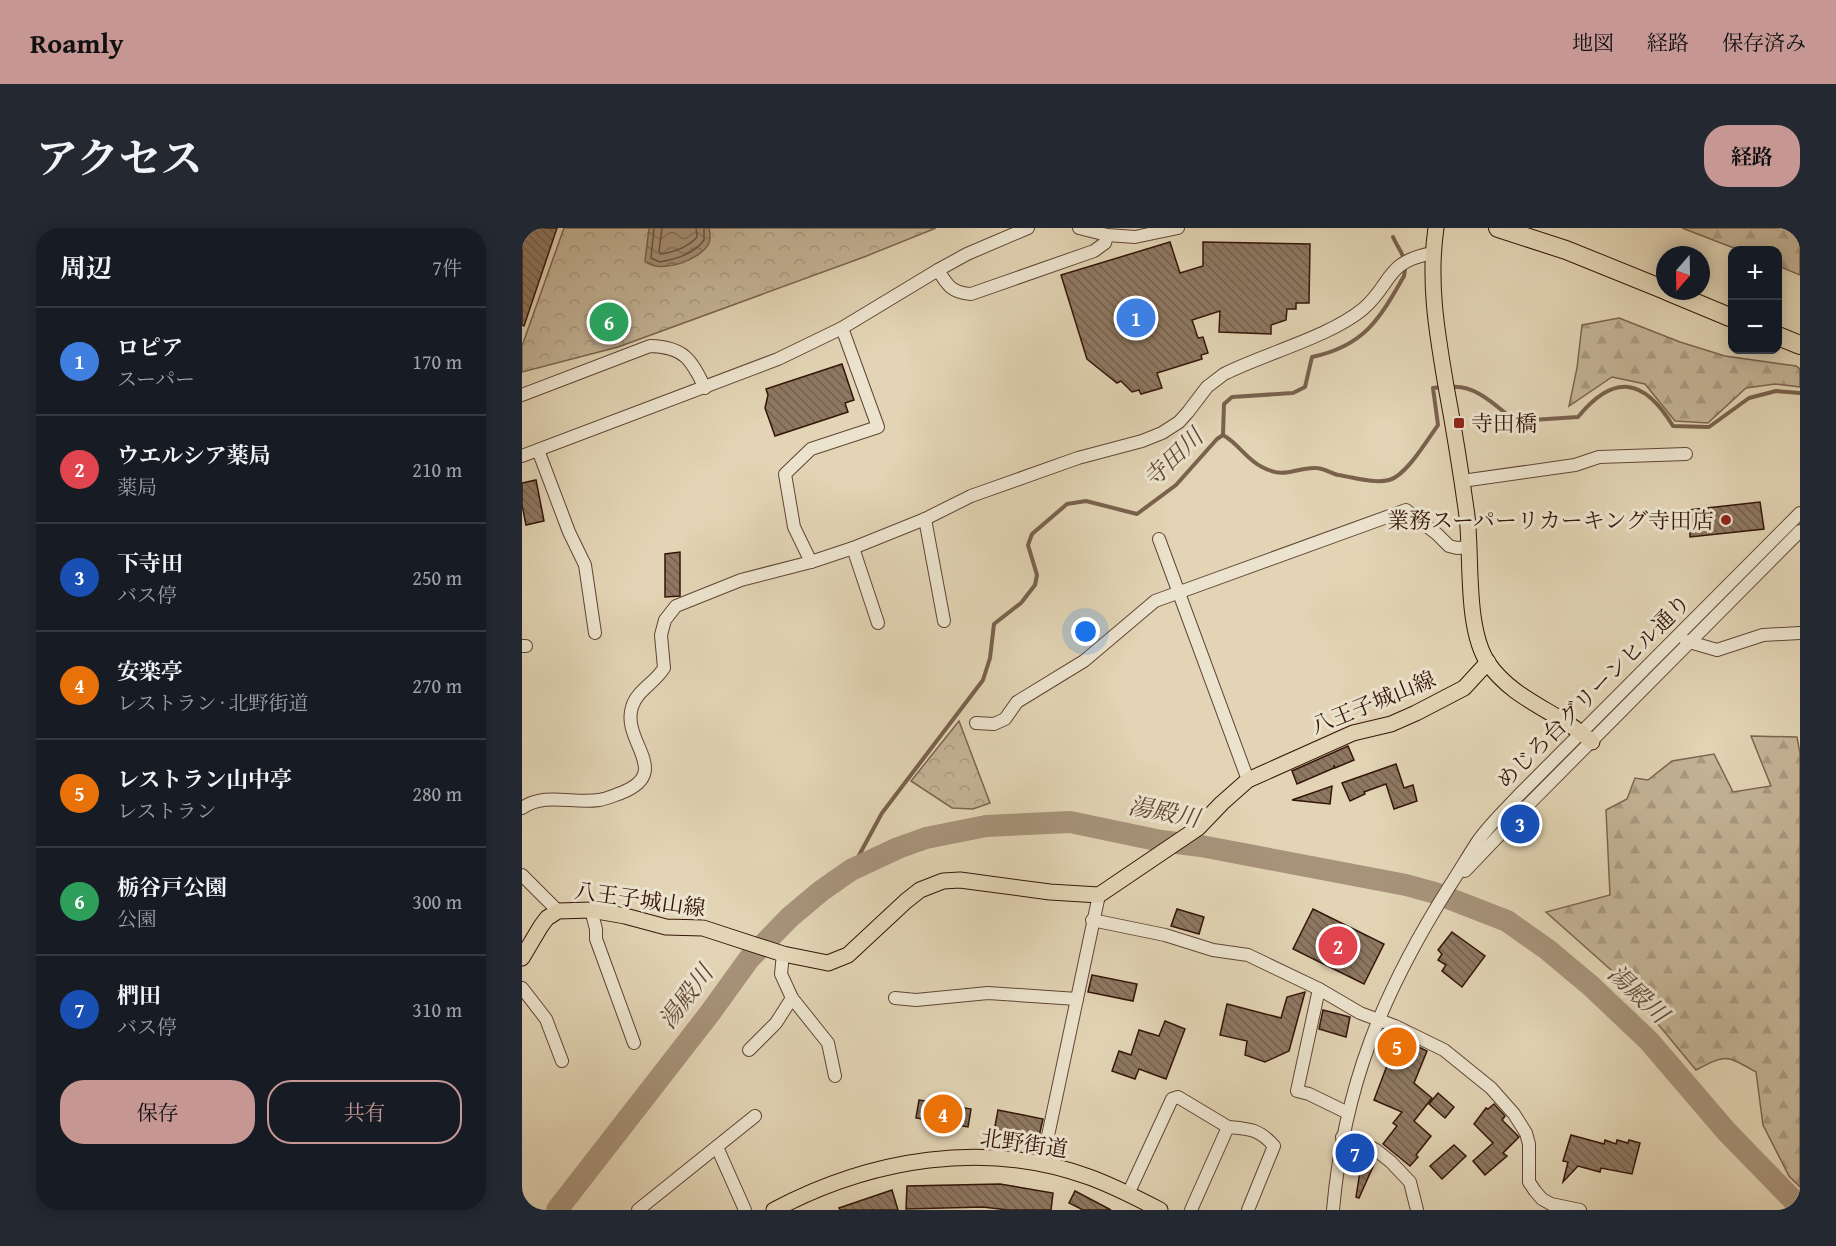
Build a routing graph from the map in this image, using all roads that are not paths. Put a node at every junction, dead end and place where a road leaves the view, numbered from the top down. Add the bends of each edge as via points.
1 (1028, 228) edge
2 (1079, 228) edge
3 (1178, 228) edge
4 (1436, 228) edge
5 (1498, 228) edge
6 (1107, 235) junction
7 (1433, 254) junction
8 (938, 270) junction
9 (1656, 287) edge
10 (1688, 300) edge
11 (1728, 316) edge
12 (842, 328) junction
13 (1782, 338) edge
14 (1800, 345) edge
15 (705, 388) junction
16 (522, 395) edge
17 (538, 450) junction
18 (1686, 454) dead end
19 (522, 456) edge
20 (1461, 481) junction
21 (1800, 513) edge
22 (925, 519) junction
23 (1800, 531) edge
24 (1159, 539) dead end
25 (1470, 547) junction
26 (853, 548) junction
27 (812, 562) junction
28 (1179, 592) junction
29 (944, 621) dead end
30 (878, 623) dead end
31 (595, 633) dead end
32 (1800, 633) edge
33 (1677, 638) junction
34 (1691, 643) junction
35 (1488, 662) junction
36 (976, 723) dead end
37 (1587, 737) junction
38 (1248, 780) junction
39 (522, 808) edge
40 (522, 875) edge
41 (1099, 895) junction
42 (591, 910) junction
43 (558, 911) junction
44 (1092, 920) junction
45 (783, 954) junction
46 (522, 958) edge
47 (522, 988) edge
48 (1319, 989) junction
49 (792, 998) junction
50 (895, 998) dead end
51 (1077, 999) junction
52 (1378, 1019) junction
53 (634, 1043) dead end
54 (749, 1050) dead end
55 (562, 1061) dead end
56 (835, 1076) dead end
57 (1348, 1113) junction
58 (755, 1116) dead end
59 (1228, 1126) junction
60 (1342, 1137) junction
61 (717, 1147) junction
62 (1042, 1164) junction
63 (1128, 1194) junction
64 (638, 1210) edge
65 (745, 1210) edge
66 (774, 1210) edge
67 (1160, 1210) edge
68 (1191, 1210) edge
69 (1248, 1210) edge
70 (1332, 1210) edge
71 (1417, 1210) edge
72 (1580, 1210) edge

1 - 8 street
2 - 6 street
3 - 6 street via 1135,237
4 - 7 main road
5 - 9 highway via 1566,250
6 - 8 street via 1105,243 1094,251 971,294 948,287
7 - 20 main road via 1434,309
7 - 22 street via 1405,262 1347,320 1224,374 1207,387 1179,422 1162,433 971,496
8 - 12 street
10 - 11 highway
12 - 15 street
12 - 27 street via 878,427 811,449 785,474 794,527
13 - 14 highway
15 - 16 street via 681,352 650,346
15 - 17 street
17 - 19 street
17 - 31 street via 585,565
18 - 20 street via 1599,457 1575,465
20 - 25 main road
21 - 33 street, めじろ台グリーンヒル通り
22 - 26 street
22 - 29 street
23 - 34 street, めじろ台グリーンヒル通り
24 - 28 street
25 - 28 street via 1449,546 1406,510
25 - 35 main road via 1474,618
26 - 27 street
26 - 30 street
27 - 39 street via 741,580 676,606 669,613 661,635 664,668 637,695 630,713 631,730 645,761 646,773 640,782 599,800 546,799
28 - 36 street via 1155,601 1084,661 1017,702 1005,719 994,724
28 - 38 street
32 - 34 street via 1763,635 1717,650
33 - 34 street
33 - 37 street, めじろ台グリーンヒル通り
34 - 37 street, めじろ台グリーンヒル通り
35 - 37 main road via 1517,693
35 - 38 main road, 八王子城山線 via 1464,688 1416,713 1353,733
37 - 52 street, めじろ台グリーンヒル通り via 1479,839 1402,966
38 - 41 main road, 八王子城山線 via 1198,828
40 - 43 street
41 - 44 street
41 - 45 main road via 943,881 906,901 841,959 823,963
42 - 43 main road, 八王子城山線
42 - 45 main road, 八王子城山線 via 666,927 703,928
42 - 53 street via 596,939
43 - 46 main road, 八王子城山線 via 541,926
44 - 48 street via 1166,935 1213,950 1241,953
44 - 51 street
45 - 49 street via 781,974
47 - 55 street via 546,1019
48 - 52 street
48 - 57 street via 1297,1091
49 - 54 street via 776,1023
49 - 56 street via 828,1043
50 - 51 street via 923,1000 988,993
51 - 62 street
52 - 57 street
52 - 72 street via 1444,1050 1491,1088 1526,1133 1528,1182 1551,1204
57 - 60 street
58 - 61 street
59 - 63 street via 1178,1097 1172,1098
59 - 68 street
59 - 69 street via 1257,1131 1274,1146
60 - 70 street
60 - 71 street via 1371,1147 1391,1162 1410,1182
61 - 64 street
61 - 65 street
62 - 63 main road, 北野街道
62 - 66 main road, 北野街道 via 973,1157 906,1163 843,1179
63 - 67 main road, 北野街道

